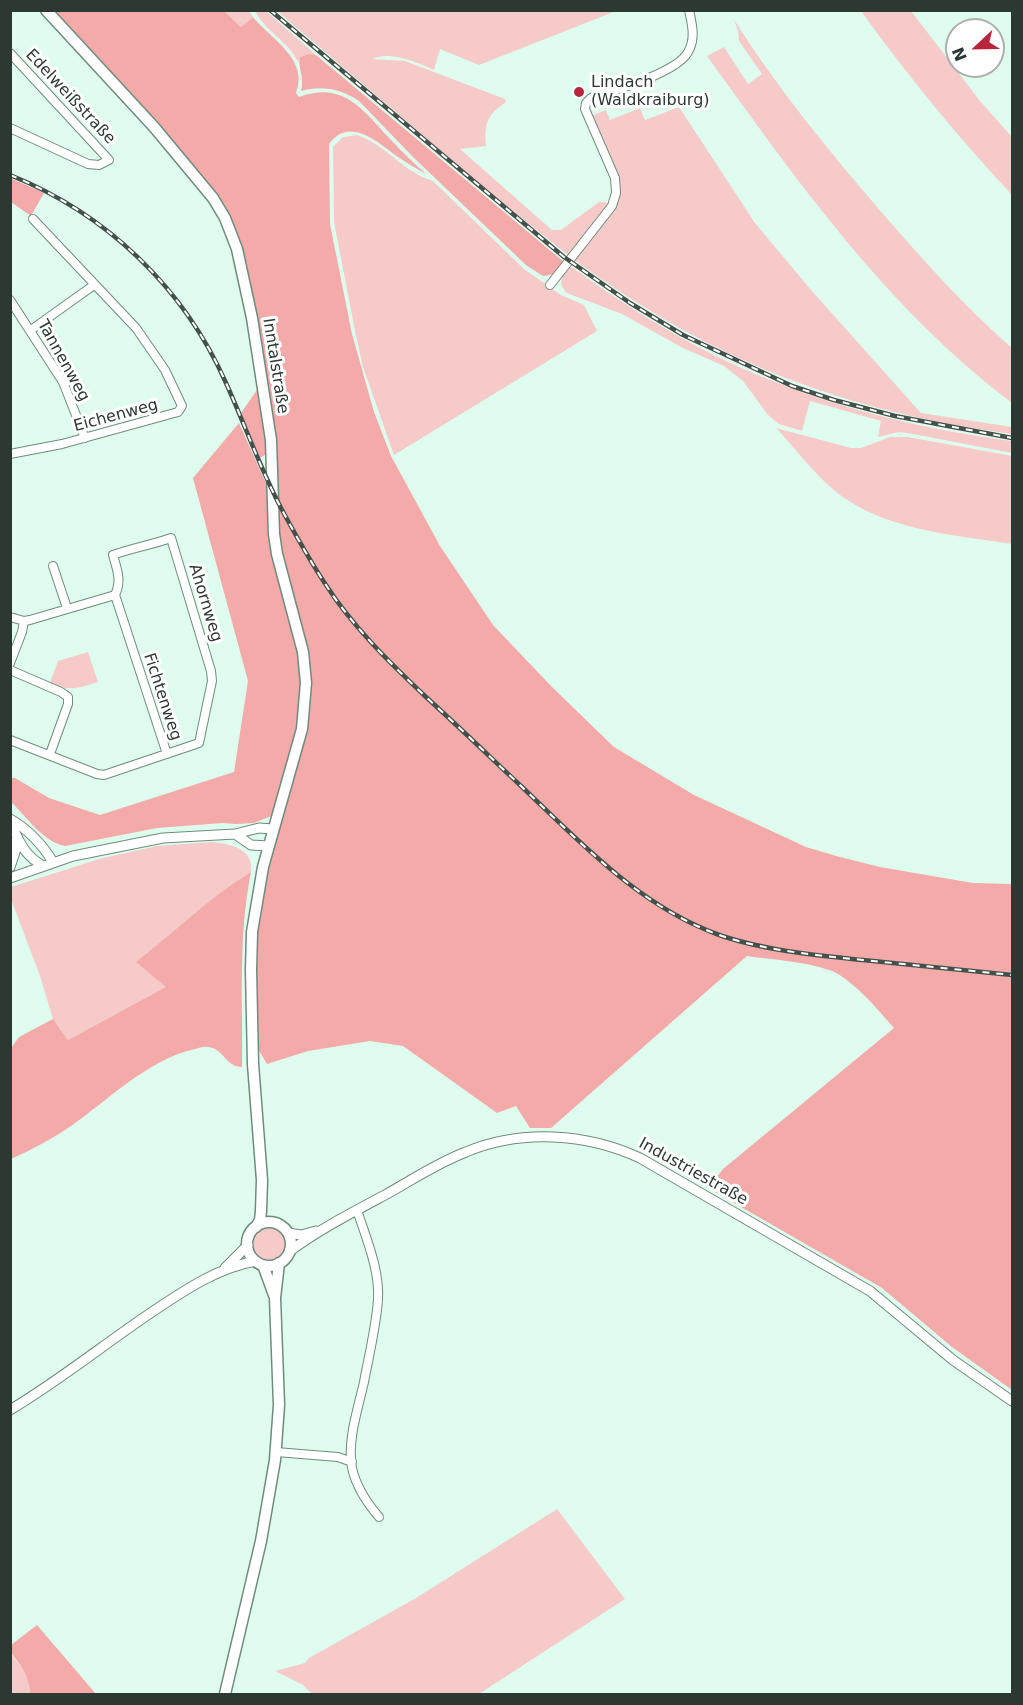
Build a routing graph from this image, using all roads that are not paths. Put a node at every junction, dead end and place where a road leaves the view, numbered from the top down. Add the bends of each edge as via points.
1 (46, 10) edge
2 (689, 10) edge
3 (10, 53) edge
4 (10, 128) edge
5 (33, 219) dead end
6 (94, 285) junction
7 (550, 285) dead end
8 (10, 300) edge
9 (31, 330) junction
10 (85, 438) junction
11 (10, 454) edge
12 (53, 566) dead end
13 (115, 595) junction
14 (67, 608) junction
15 (10, 617) edge
16 (24, 621) junction
17 (10, 663) edge
18 (10, 670) edge
19 (10, 740) edge
20 (50, 754) junction
21 (167, 754) junction
22 (10, 821) edge
23 (273, 829) junction
24 (235, 834) junction
25 (16, 837) junction
26 (251, 845) junction
27 (269, 846) junction
28 (53, 862) junction
29 (43, 866) junction
30 (10, 867) edge
31 (263, 867) junction
32 (10, 878) edge
33 (262, 1180) junction
34 (357, 1210) junction
35 (276, 1223) junction
36 (256, 1227) junction
37 (324, 1229) junction
38 (288, 1233) junction
39 (248, 1245) junction
40 (290, 1251) junction
41 (260, 1263) junction
42 (279, 1263) junction
43 (223, 1270) junction
44 (275, 1298) junction
45 (1012, 1401) edge
46 (10, 1410) edge
47 (276, 1452) junction
48 (352, 1462) junction
49 (379, 1517) dead end
50 (225, 1695) edge

1 - 23 main road, Inntalstraße via 198,177 219,208 237,249 270,430 277,554 305,669 302,729
2 - 7 street via 692,42 683,59 667,70 586,103 585,109 615,178 616,193 612,206
3 - 4 street, Edelweißstraße via 109,159 99,165 88,164
5 - 6 street, Eichenweg
6 - 9 street
6 - 10 street, Eichenweg via 150,347 182,406 169,416
8 - 9 street, Tannenweg
9 - 10 street, Tannenweg via 63,382
10 - 11 street, Eichenweg
12 - 14 street
13 - 14 street
13 - 21 street, Fichtenweg
13 - 21 street, Ahornweg via 119,575 113,555 171,538 212,681 199,743
14 - 16 street
15 - 16 street
16 - 17 street
18 - 20 street via 68,697
19 - 20 street, Fichtenweg
20 - 21 street, Fichtenweg via 104,775
22 - 25 street
22 - 28 street via 23,826 37,839
23 - 24 street
23 - 27 main road, Inntalstraße
24 - 26 street
24 - 28 street via 163,838
25 - 29 street via 27,854
25 - 30 street
26 - 27 street
26 - 31 street
27 - 31 main road, Inntalstraße
28 - 29 street
29 - 32 street
31 - 33 main road, Inntalstraße via 250,970
33 - 35 main road via 268,1210
33 - 36 main road via 260,1220
34 - 37 street, Industriestraße
34 - 45 street, Industriestraße via 447,1160 488,1144 525,1137 565,1138 628,1152 870,1291 953,1360
34 - 48 street via 373,1261 378,1298 354,1429
35 - 36 main road
35 - 38 main road
36 - 39 main road
37 - 38 street, Industriestraße via 301,1235
37 - 40 street, Industriestraße
38 - 40 main road
39 - 41 main road via 251,1256
39 - 43 street
40 - 42 main road
41 - 42 main road
41 - 43 street
41 - 44 main road
42 - 44 main road
43 - 46 street via 176,1296
44 - 47 main road via 279,1397
47 - 48 street via 338,1457
47 - 50 main road via 261,1541
48 - 49 street via 363,1494

